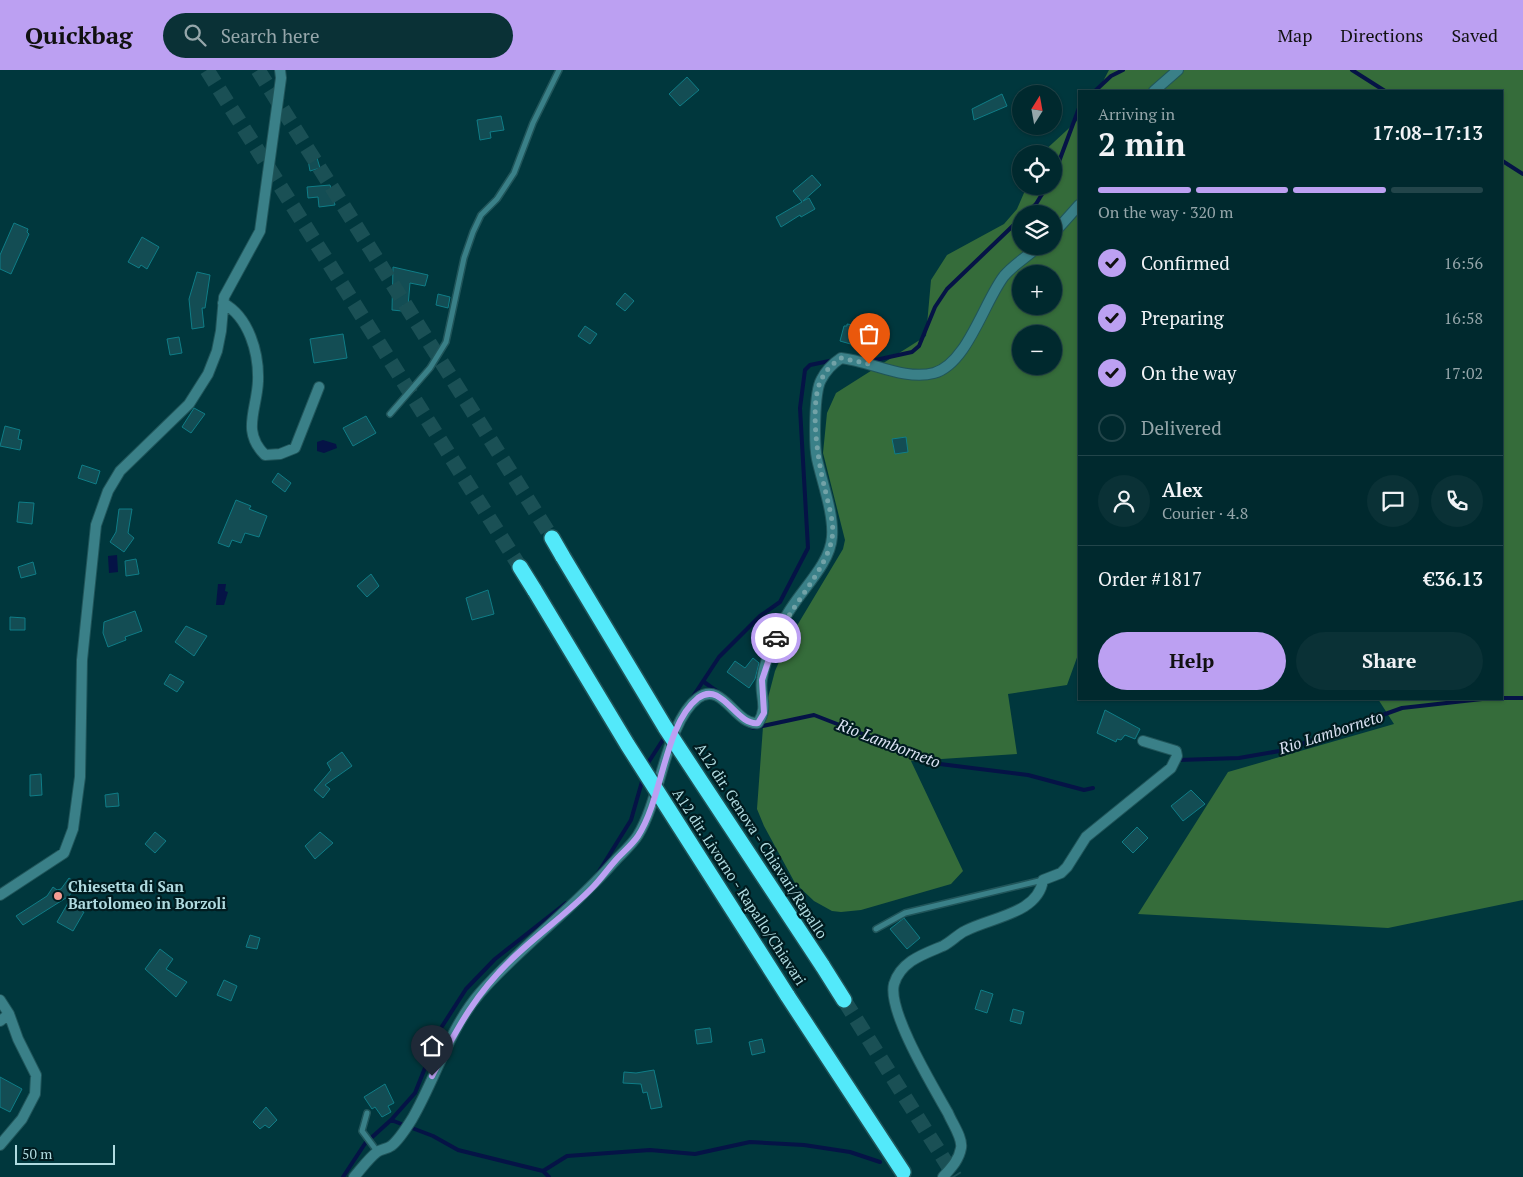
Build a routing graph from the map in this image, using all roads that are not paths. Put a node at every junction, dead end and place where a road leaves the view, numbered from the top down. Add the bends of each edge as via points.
1 (280, 70) edge
2 (558, 70) edge
3 (1178, 70) edge
4 (1155, 90) edge
5 (1078, 206) edge
6 (1062, 224) edge
7 (1029, 255) edge
8 (223, 303) junction
9 (319, 387) dead end
10 (390, 414) dead end
11 (552, 538) tunnel mouth
12 (520, 567) tunnel mouth
13 (1143, 741) dead end
14 (1043, 880) junction
15 (0, 896) edge
16 (876, 929) dead end
17 (0, 1000) edge
18 (844, 1000) tunnel mouth
19 (9, 1014) junction
20 (0, 1021) edge
21 (367, 1114) dead end
22 (0, 1145) edge
23 (377, 1151) junction
24 (903, 1172) dead end
25 (354, 1177) edge
26 (943, 1177) edge

1 - 8 street via 260,231
2 - 10 lane via 514,173 497,200 481,215 473,232 464,258 446,342 430,368
3 - 4 street
5 - 6 street
7 - 23 street via 993,292 952,363 934,373 895,372 856,359 841,358 829,367 820,382 815,416 817,456 832,538 824,561 785,618 772,648 762,680 764,713 758,723 751,724 742,720 718,696 708,694 698,698 679,722 647,819 637,837 593,887 513,958 479,994 463,1016 412,1120 391,1146
8 - 9 street via 243,320 253,346 258,381 252,436 265,455 295,448
8 - 15 street via 218,344 208,374 189,404 120,471 108,491 96,525 82,660 80,777 73,829 64,853
11 - 18 highway, A12 dir. Genova - Chiavari/Rapallo, bridge via 665,727
12 - 24 highway, A12 dir. Livorno - Rapallo/Chiavari, bridge via 627,744
13 - 14 street via 1176,752 1171,768 1086,837 1061,873
14 - 16 lane via 905,913
14 - 26 street via 1042,892 1023,908 928,950 913,959 894,984 898,1010 911,1044 962,1146 957,1161
17 - 19 street
19 - 20 street
19 - 22 street via 36,1075 35,1094 22,1119
21 - 23 lane via 362,1131
23 - 25 street

